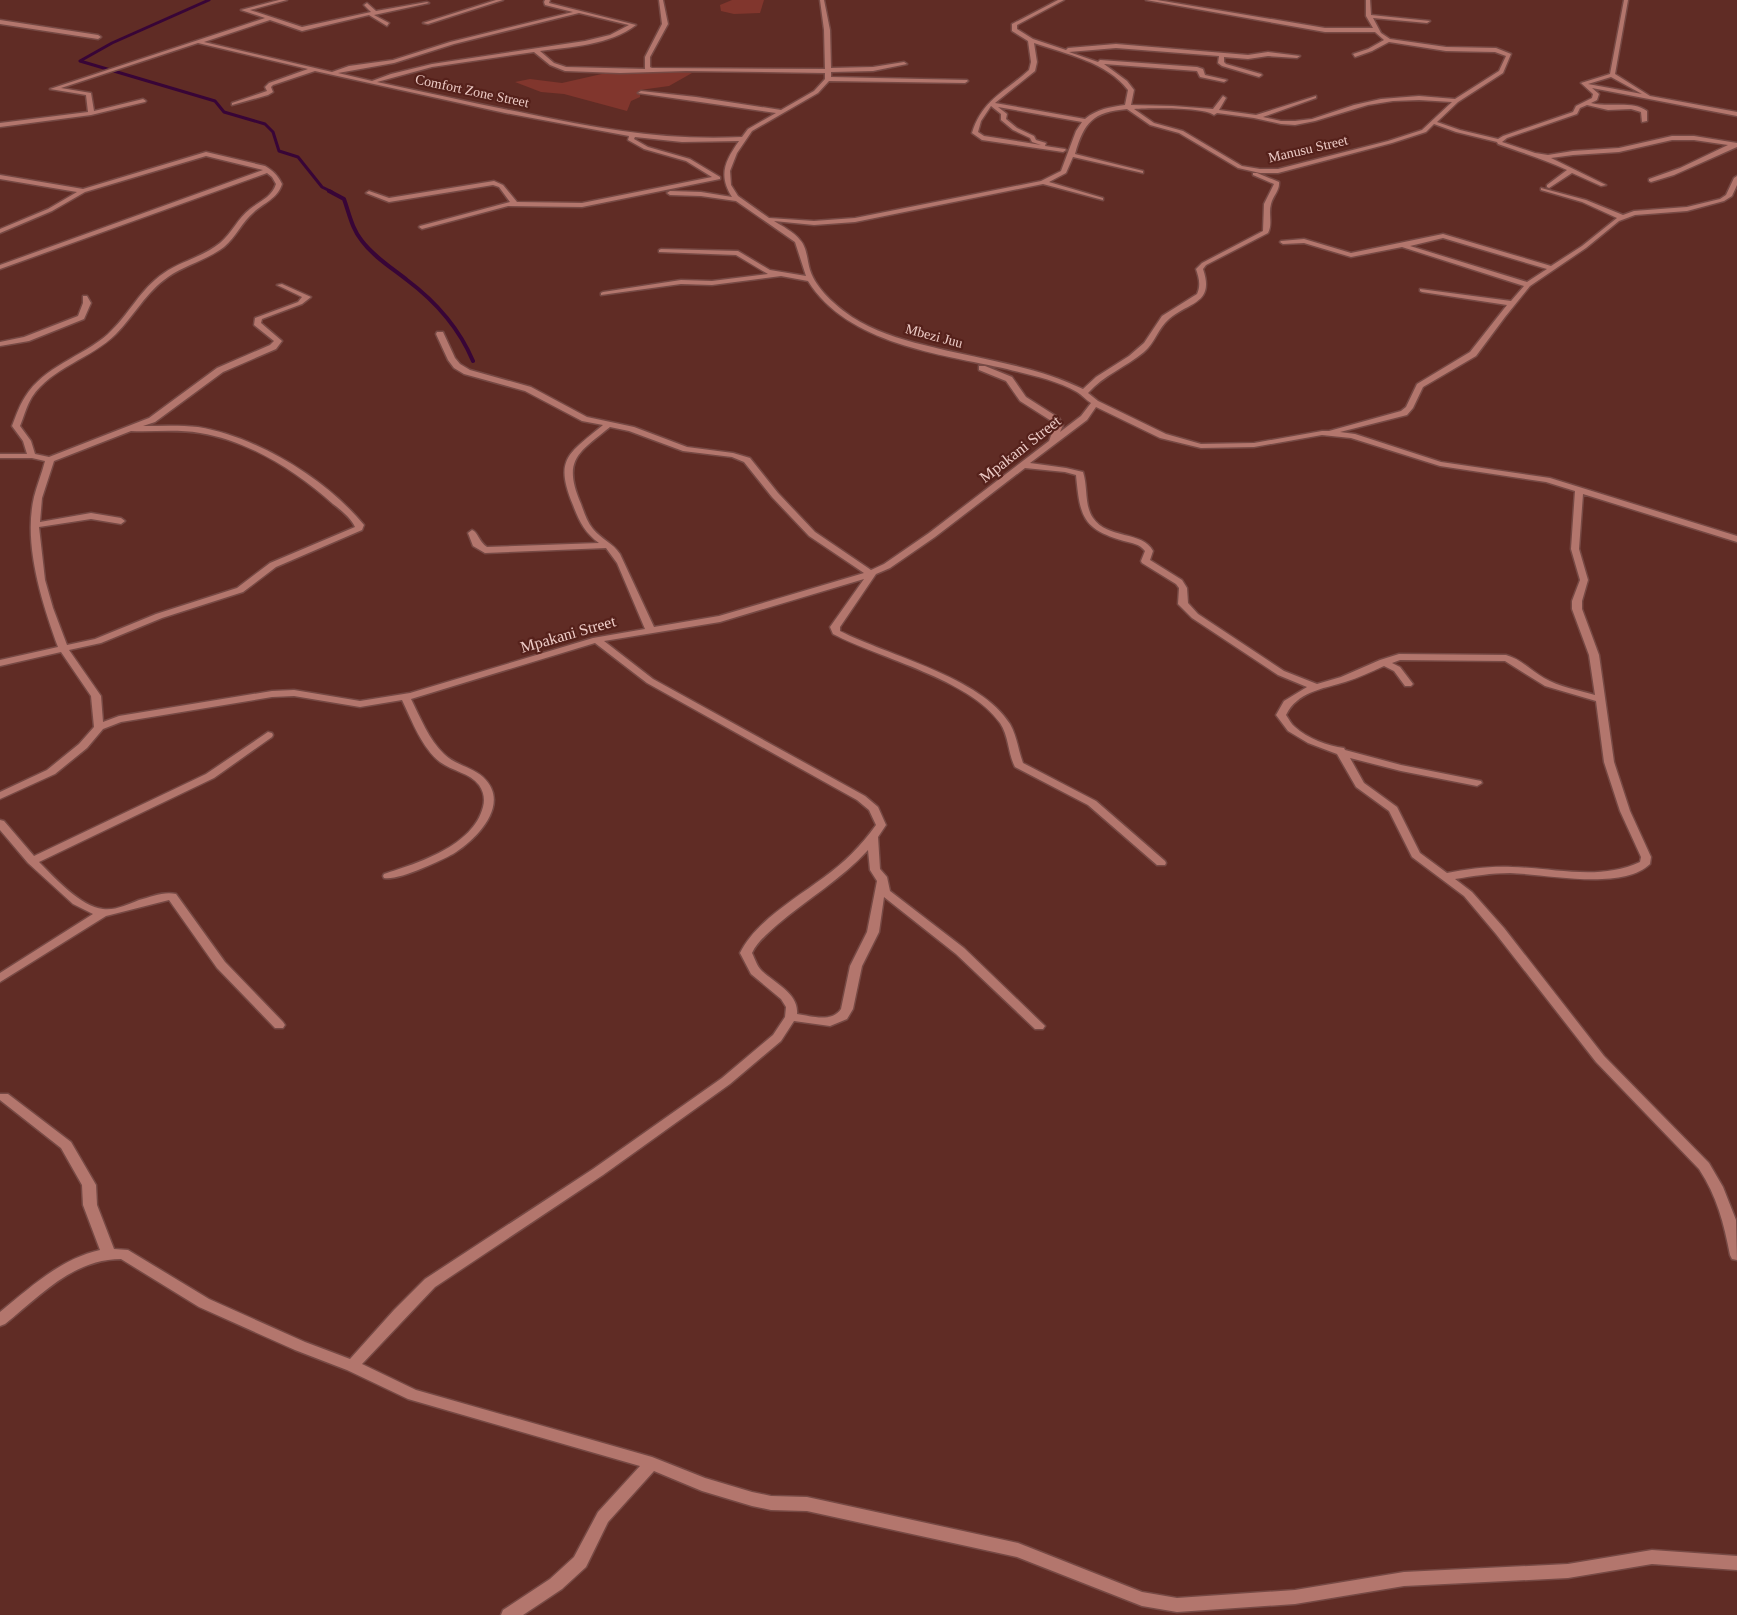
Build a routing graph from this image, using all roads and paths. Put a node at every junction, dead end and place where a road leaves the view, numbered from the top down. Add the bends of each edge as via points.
1 (285, 0) edge
2 (501, 0) edge
3 (548, 0) edge
4 (661, 0) edge
5 (822, 0) edge
6 (1062, 0) edge
7 (1148, 0) edge
8 (1368, 0) edge
9 (1626, 0) edge
10 (427, 3) dead end
11 (367, 5) dead end
12 (374, 12) junction
13 (579, 12) junction
14 (1369, 16) junction
15 (271, 18) junction
16 (1427, 21) dead end
17 (0, 22) edge
18 (12, 23) junction
19 (426, 23) dead end
20 (387, 24) dead end
21 (0, 26) edge
22 (1377, 30) junction
23 (98, 37) dead end
24 (1031, 40) junction
25 (1388, 40) junction
26 (199, 42) junction
27 (535, 50) junction
28 (1064, 51) junction
29 (1222, 54) junction
30 (1355, 55) dead end
31 (1297, 56) dead end
32 (1094, 62) junction
33 (369, 64) junction
34 (904, 64) dead end
35 (315, 68) junction
36 (651, 70) junction
37 (829, 70) junction
38 (333, 73) junction
39 (1259, 75) dead end
40 (1612, 75) junction
41 (380, 79) junction
42 (828, 79) junction
43 (965, 81) dead end
44 (1224, 81) dead end
45 (371, 82) junction
46 (1585, 85) junction
47 (641, 93) dead end
48 (1314, 97) dead end
49 (1223, 98) dead end
50 (144, 101) dead end
51 (1456, 101) junction
52 (1666, 101) junction
53 (990, 103) junction
54 (1586, 103) junction
55 (234, 104) dead end
56 (1128, 107) junction
57 (783, 112) junction
58 (91, 113) junction
59 (1214, 113) junction
60 (1737, 114) edge
61 (1257, 117) junction
62 (1086, 121) junction
63 (1644, 121) dead end
64 (1433, 122) junction
65 (3, 127) edge
66 (633, 136) junction
67 (743, 139) junction
68 (1499, 141) junction
69 (1735, 145) edge
70 (1063, 150) junction
71 (1072, 152) junction
72 (1544, 157) junction
73 (269, 170) junction
74 (1250, 170) junction
75 (1572, 170) junction
76 (1141, 172) dead end
77 (0, 177) edge
78 (717, 178) junction
79 (1737, 178) edge
80 (1651, 180) dead end
81 (727, 181) junction
82 (1043, 182) junction
83 (1603, 185) dead end
84 (83, 191) junction
85 (369, 193) dead end
86 (639, 194) junction
87 (736, 199) junction
88 (1101, 199) dead end
89 (514, 203) junction
90 (1621, 217) junction
91 (768, 219) junction
92 (814, 223) junction
93 (422, 227) dead end
94 (0, 231) edge
95 (802, 235) junction
96 (1283, 242) dead end
97 (1402, 245) junction
98 (661, 251) dead end
99 (0, 267) edge
100 (1550, 268) junction
101 (778, 275) junction
102 (811, 279) junction
103 (280, 285) dead end
104 (1528, 285) junction
105 (1422, 290) dead end
106 (603, 294) dead end
107 (85, 297) dead end
108 (1511, 303) junction
109 (440, 334) dead end
110 (0, 344) edge
111 (956, 356) junction
112 (1084, 393) junction
113 (1095, 403) junction
114 (609, 424) junction
115 (132, 429) junction
116 (1330, 433) junction
117 (1053, 442) junction
118 (0, 456) edge
119 (32, 456) junction
120 (49, 460) junction
121 (1023, 465) junction
122 (1579, 490) junction
123 (121, 521) dead end
124 (35, 525) junction
125 (472, 533) dead end
126 (1737, 539) edge
127 (607, 544) junction
128 (872, 574) junction
129 (650, 629) junction
130 (596, 640) junction
131 (64, 650) junction
132 (1383, 662) junction
133 (0, 663) edge
134 (1408, 684) dead end
135 (1314, 687) junction
136 (405, 697) junction
137 (1600, 699) junction
138 (99, 727) junction
139 (268, 735) dead end
140 (1340, 750) junction
141 (1477, 783) dead end
142 (0, 796) edge
143 (0, 823) edge
144 (873, 838) junction
145 (32, 861) junction
146 (1161, 863) dead end
147 (388, 876) dead end
148 (882, 877) junction
149 (1445, 877) junction
150 (103, 913) junction
151 (0, 978) edge
152 (791, 1017) junction
153 (279, 1025) dead end
154 (1039, 1026) dead end
155 (4, 1097) dead end
156 (108, 1252) junction
157 (1737, 1255) edge
158 (0, 1320) edge
159 (352, 1366) junction
160 (652, 1463) junction
161 (1737, 1563) edge
162 (509, 1615) edge

1 - 15 street via 244,10
2 - 19 street
3 - 13 street via 547,4
4 - 36 street via 665,21 646,61
5 - 37 street
6 - 24 street via 1015,24 1014,30
7 - 22 street via 1325,30
8 - 14 street
9 - 40 street
10 - 12 street
11 - 12 street
12 - 15 street via 302,29
12 - 20 street via 373,17
13 - 27 street via 633,25 583,44
13 - 33 street via 394,61
14 - 16 street
14 - 22 street
15 - 26 street
17 - 18 street
18 - 21 street
18 - 23 street
22 - 25 street
24 - 28 street
24 - 53 street via 1032,71
25 - 30 street
25 - 51 street, Manusu Street via 1446,49 1496,50 1509,55 1501,72
26 - 35 street, Comfort Zone Street
26 - 58 street via 53,89 89,94
27 - 36 street via 562,68
27 - 41 street
28 - 29 street via 1116,46
28 - 32 street
29 - 31 street
29 - 39 street via 1224,65
32 - 44 street via 1197,69 1202,76
32 - 56 street via 1131,90
33 - 38 street
33 - 41 street
34 - 37 street
35 - 38 street, Comfort Zone Street
35 - 55 street via 271,84 266,94
36 - 37 street
37 - 42 street
38 - 45 street, Comfort Zone Street
40 - 46 street via 1587,81
40 - 52 street
41 - 45 street
42 - 43 street
42 - 57 street via 822,88
45 - 66 street, Comfort Zone Street
46 - 52 street
46 - 54 street via 1596,94 1595,99
47 - 57 street
48 - 61 street
49 - 59 street
50 - 58 street
51 - 61 street via 1427,97 1382,101 1302,123
51 - 64 street, Manusu Street
52 - 60 street
53 - 62 street
53 - 70 street via 1015,129 1034,141
53 - 70 street via 977,120 977,136
54 - 63 street via 1612,109 1635,107 1644,111
54 - 68 street via 1575,113
56 - 59 street
56 - 62 street via 1105,110
56 - 74 street, Manusu Street via 1152,124 1181,132 1228,162
57 - 67 street via 750,130
58 - 65 street
59 - 61 street
62 - 71 street via 1078,131
64 - 68 street
64 - 74 street, Manusu Street via 1424,130 1390,142 1278,171
66 - 67 street, Comfort Zone Street via 686,141
66 - 78 street via 630,139 637,144 678,156
67 - 81 street via 726,174
68 - 72 street
69 - 72 street via 1679,138 1619,150
69 - 80 street via 1674,174
70 - 71 street
71 - 76 street
71 - 82 street via 1064,172
72 - 75 street
73 - 84 street via 202,154
73 - 99 street
73 - 119 street via 279,188 251,211 226,242 159,279 96,347 34,388 16,426
74 - 112 street via 1277,183 1267,206 1266,232 1204,264 1199,269 1202,294 1164,318 1146,346 1097,378
75 - 83 street
75 - 90 street via 1546,187
77 - 84 street
78 - 81 street
78 - 86 street
79 - 90 street via 1729,196 1722,200 1687,209
81 - 87 street via 728,190
82 - 88 street
82 - 92 street via 891,213
84 - 94 street
85 - 89 street via 389,200 494,183
86 - 87 street via 701,194
86 - 89 street via 567,207
87 - 91 street
89 - 93 street
90 - 100 street
91 - 92 street
91 - 95 street
92 - 95 street
95 - 102 street, Mbezi Juu
96 - 97 street via 1304,241 1351,255
97 - 100 street via 1443,236
97 - 104 street
98 - 101 street via 738,253
100 - 104 street
101 - 102 street
101 - 106 street via 712,283 681,282
102 - 111 street, Mbezi Juu via 840,311 859,325
103 - 115 street via 308,297 260,318 257,323 276,338 276,344 220,370 152,420
104 - 108 street
105 - 108 street
107 - 110 street via 87,303 81,317 26,339
108 - 116 street via 1473,354 1420,386 1404,413
109 - 114 street via 451,358 467,372 528,389 576,416
111 - 112 street, Mbezi Juu via 1043,377
111 - 117 street via 1009,379 1023,399 1056,420 1059,425
112 - 113 street
113 - 116 street via 1163,436 1200,446 1254,445
113 - 117 street, Mpakani Street via 1084,418
114 - 127 street via 573,456 566,470 572,497 589,530
114 - 128 street via 686,449 747,460 812,534
115 - 120 street
115 - 131 street via 205,430 239,441 308,480 360,525 273,565 240,590
116 - 122 street via 1352,436 1440,464 1538,478
117 - 121 street, Mpakani Street
118 - 119 street
119 - 120 street
120 - 124 street
121 - 128 street, Mpakani Street via 932,535
121 - 135 street via 1080,474 1085,509 1096,528 1147,547 1145,561 1179,582 1183,604 1194,616 1281,673
122 - 126 street
122 - 137 street via 1575,549 1584,580 1577,609 1594,655
123 - 124 street via 91,516
124 - 131 street via 41,580
125 - 127 street via 480,548 492,550
127 - 129 street via 615,551
128 - 129 street, Mpakani Street via 720,619
128 - 146 street via 835,627 836,632 986,701 1006,724 1020,765 1092,803
129 - 130 street, Mpakani Street
130 - 136 street, Mpakani Street
130 - 144 street via 650,681 861,798 879,818 881,825
131 - 133 street
131 - 138 street via 96,696
132 - 134 street via 1397,669
132 - 135 street via 1344,680
132 - 137 street via 1407,657 1506,658 1552,686
135 - 140 street via 1287,703 1281,715 1283,723 1299,736
136 - 138 street, Mpakani Street via 360,704 294,693 272,694 119,719
136 - 147 street via 436,753 477,777 485,784 490,798 484,816 460,844
137 - 149 street via 1609,762 1646,857 1645,864 1620,872 1587,875 1507,870
138 - 142 street, Mpakani Street via 51,772
139 - 145 street via 210,776
140 - 141 street via 1399,768
140 - 149 street via 1360,785 1393,809 1416,855
143 - 145 street
144 - 148 street via 874,870
144 - 152 street via 750,944 746,953 755,971 784,996 792,1007
145 - 150 street via 73,897
148 - 152 street via 873,932 856,966 843,1016 830,1022
148 - 154 street via 885,892 960,951
149 - 157 street via 1458,884 1482,909 1600,1059 1704,1166 1717,1183 1726,1207
150 - 151 street
150 - 153 street via 172,896 221,965
152 - 159 street via 777,1038 726,1081 557,1201 430,1283
155 - 156 street via 66,1145 89,1185 90,1205
156 - 158 street via 74,1264
156 - 159 street via 123,1254 204,1303
159 - 160 street via 413,1395
160 - 161 street via 752,1499 807,1504 1018,1550 1142,1599 1177,1605 1295,1597 1404,1579 1568,1571 1652,1557
160 - 162 street via 603,1517 580,1562 556,1584

